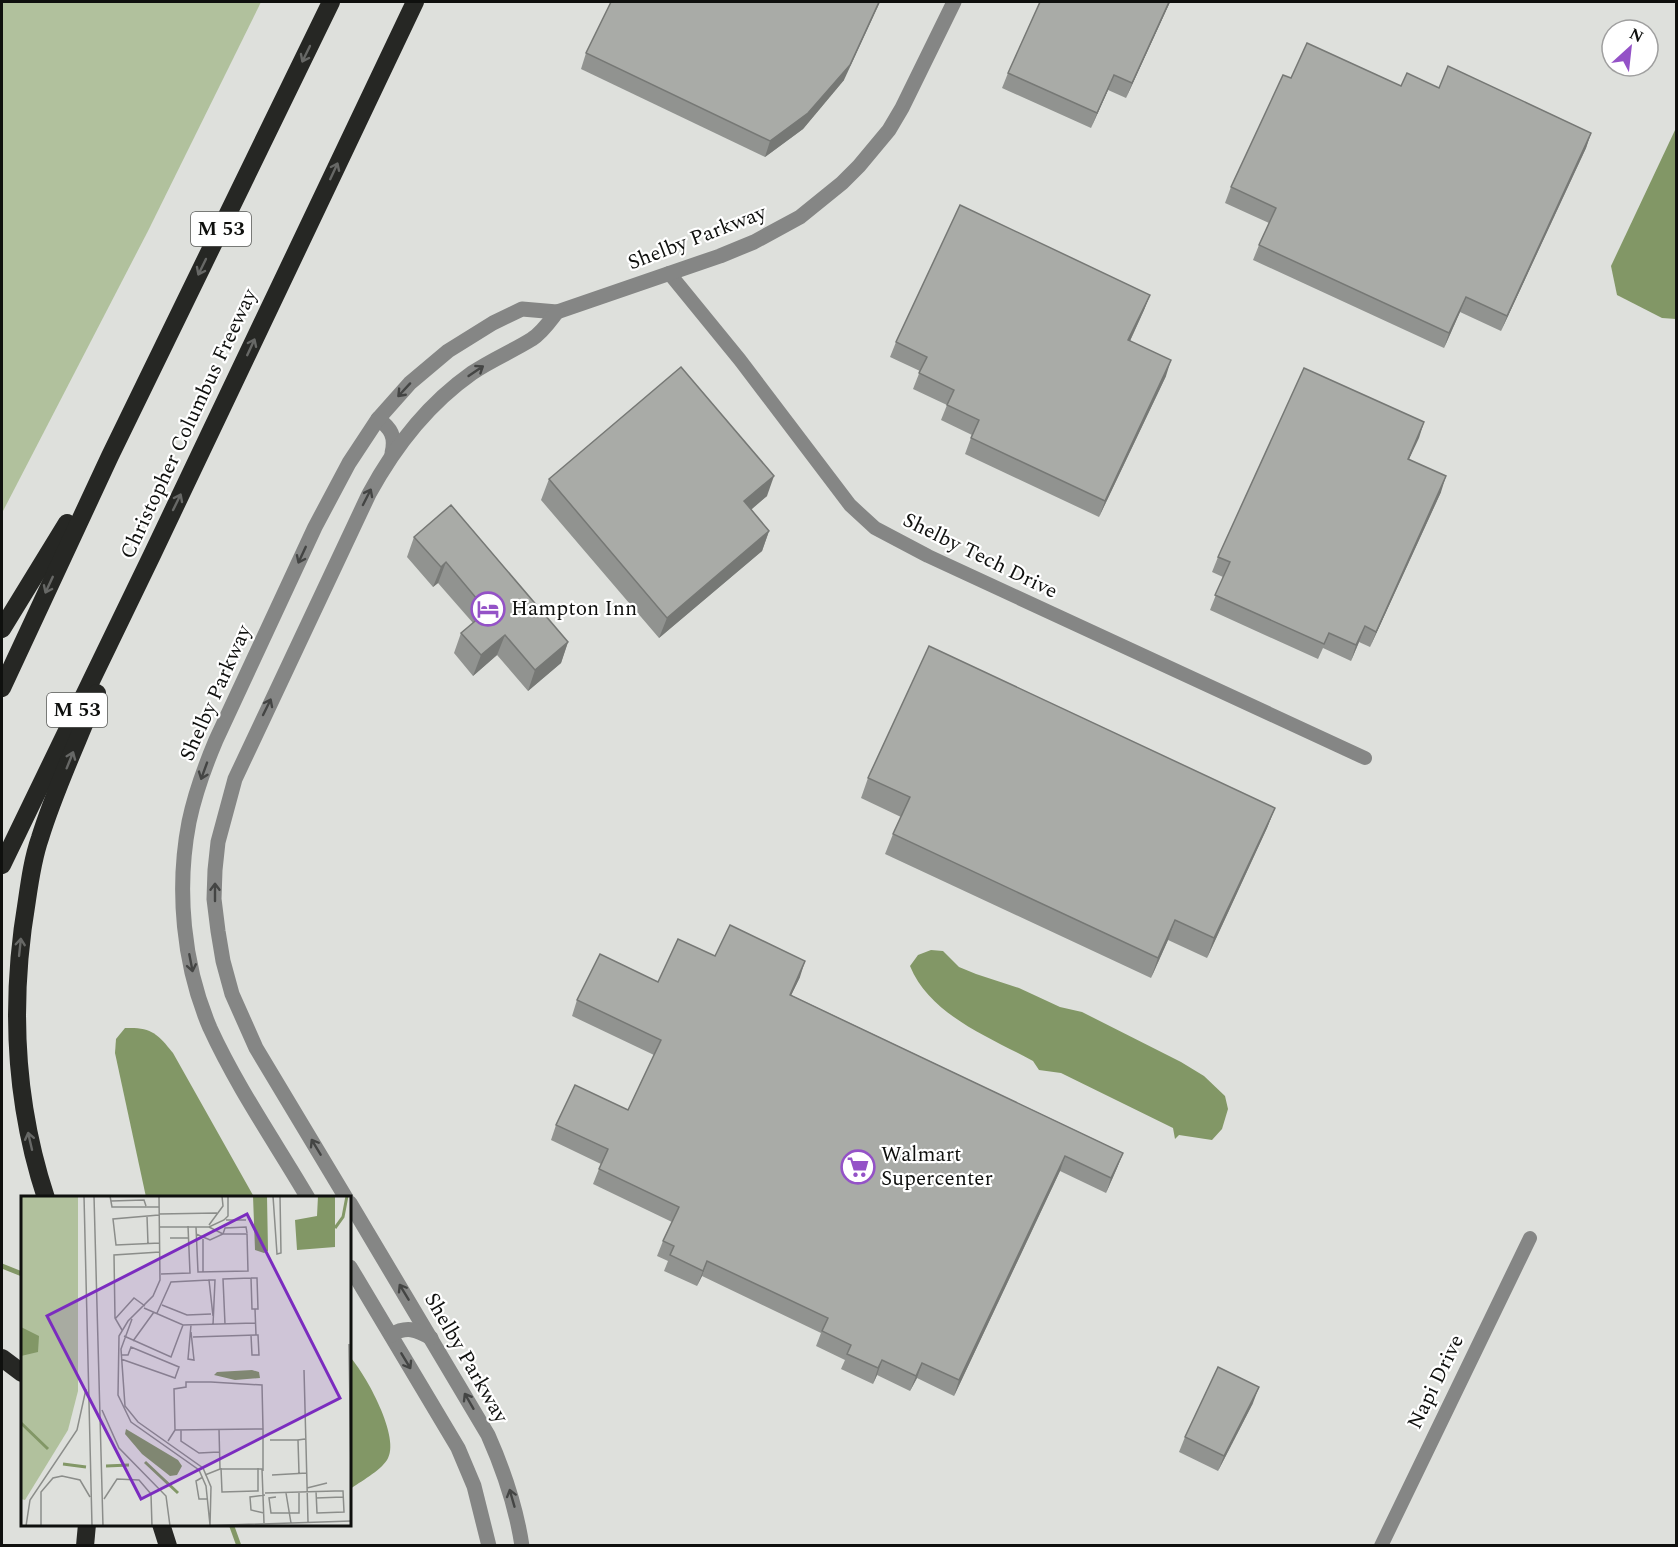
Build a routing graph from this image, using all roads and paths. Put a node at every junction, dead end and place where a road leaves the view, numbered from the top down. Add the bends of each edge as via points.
1 (332, 2) edge
2 (415, 2) edge
3 (954, 2) edge
4 (669, 273) junction
5 (557, 312) junction
6 (378, 419) junction
7 (110, 456) junction
8 (391, 456) junction
9 (152, 555) junction
10 (2, 629) edge
11 (2, 688) edge
12 (1365, 758) dead end
13 (2, 865) edge
14 (46, 1196) edge
15 (307, 1196) edge
16 (345, 1196) edge
17 (351, 1205) edge
18 (1530, 1238) dead end
19 (351, 1269) edge
20 (391, 1335) junction
21 (431, 1338) junction
22 (2, 1358) edge
23 (21, 1372) edge
24 (87, 1526) edge
25 (162, 1526) edge
26 (85, 1545) edge
27 (168, 1545) edge
28 (489, 1545) edge
29 (522, 1545) edge
30 (1381, 1545) edge

1 -> 7 highway, M 53
9 -> 2 highway, Christopher Columbus Freeway / M 53
3 - 4 street, Shelby Parkway via 902,108 874,148 842,183 777,231
4 - 5 street, Shelby Parkway
4 - 12 street, Shelby Tech Drive via 850,505 875,528 938,561
5 -> 6 street, Shelby Parkway via 522,309 493,323 428,367
8 -> 5 street via 440,399 472,373 535,338
6 - 8 street via 392,432
6 -> 15 street, Shelby Parkway via 324,509 216,740 195,795 185,848 185,930 199,999 226,1059
7 - 10 highway
7 -> 11 highway, M 53
16 -> 8 street via 256,1048 232,994 218,931 215,870 226,808 247,750 369,494
9 - 13 highway, Christopher Columbus Freeway / M 53
14 -> 9 highway via 27,1128 16,1038 16,987 23,924 39,838
21 -> 17 street, Shelby Parkway
18 - 30 street, Napi Drive
19 - 20 street
20 - 21 street via 409,1328
20 -> 28 street via 462,1457 480,1504
29 -> 21 street, Shelby Parkway via 513,1501 496,1453
22 - 23 highway
24 - 26 highway
25 - 27 highway

